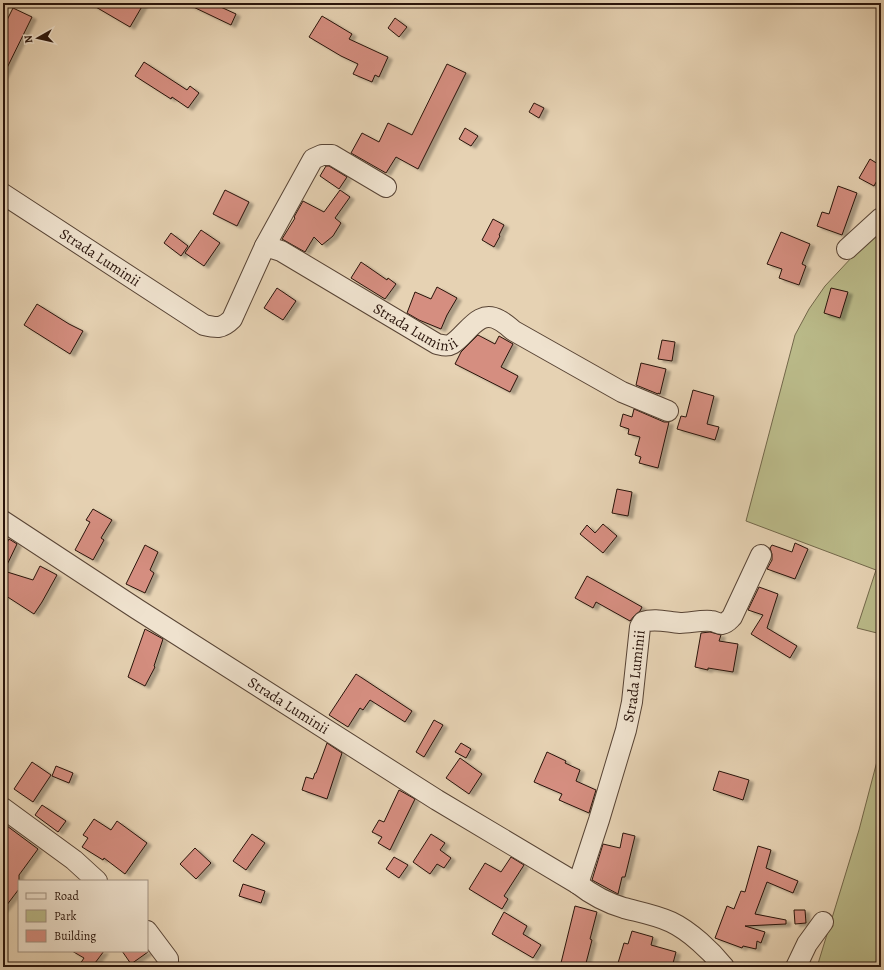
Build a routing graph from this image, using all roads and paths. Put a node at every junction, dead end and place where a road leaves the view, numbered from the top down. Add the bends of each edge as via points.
1 (386, 187) dead end
2 (3, 194) edge
3 (881, 218) edge
4 (265, 246) junction
5 (848, 248) dead end
6 (668, 411) dead end
7 (3, 521) edge
8 (761, 556) dead end
9 (3, 808) edge
10 (95, 880) edge
11 (578, 884) junction
12 (823, 922) dead end
13 (148, 932) edge
14 (168, 967) edge
15 (724, 967) edge
16 (796, 967) edge

1 - 4 street, Strada Luminii via 332,155 322,155 313,159
2 - 4 street, Strada Luminii via 204,325 215,328 225,325 232,318
3 - 5 street
4 - 6 street, Strada Luminii via 281,251 437,344 452,344 480,319 498,319 514,331 622,392
7 - 11 street, Strada Luminii via 424,791
8 - 11 street, Strada Luminii via 732,617 727,622 721,624 704,620 680,623 648,620 640,627 632,702 626,730
9 - 10 street via 74,860
11 - 15 street, Strada Luminii via 599,898 671,922 700,943
12 - 16 street via 807,944
13 - 14 street via 168,959

